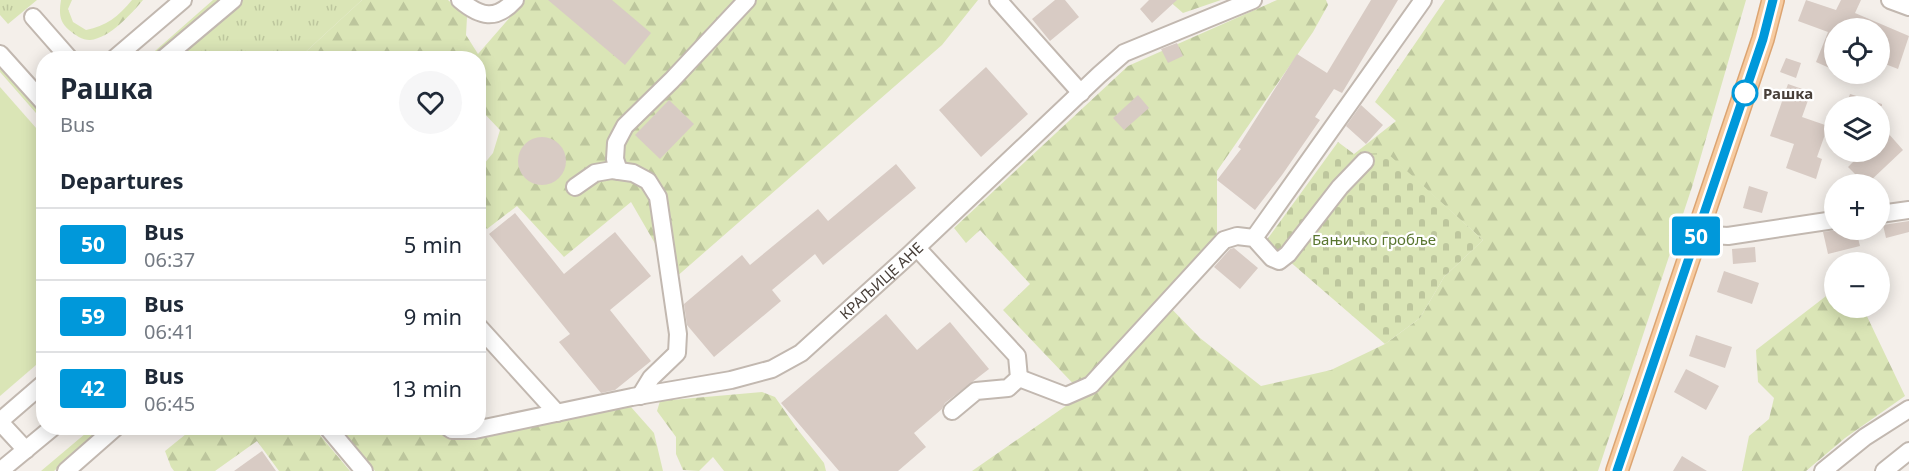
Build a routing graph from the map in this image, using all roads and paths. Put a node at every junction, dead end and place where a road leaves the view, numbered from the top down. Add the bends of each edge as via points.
1 (183, 0) edge
2 (233, 0) edge
3 (460, 0) edge
4 (515, 0) edge
5 (747, 0) edge
6 (998, 0) edge
7 (1253, 0) edge
8 (1423, 0) edge
9 (1773, 0) edge
10 (1890, 0) edge
11 (1909, 7) edge
12 (33, 17) dead end
13 (63, 51) edge
14 (123, 51) edge
15 (172, 51) edge
16 (0, 54) edge
17 (1080, 93) junction
18 (36, 94) edge
19 (1365, 161) dead end
20 (619, 171) junction
21 (575, 187) dead end
22 (1909, 210) edge
23 (1890, 213) edge
24 (1824, 222) edge
25 (1697, 231) junction
26 (1254, 238) junction
27 (916, 248) junction
28 (486, 335) edge
29 (1019, 378) junction
30 (36, 390) edge
31 (640, 396) junction
32 (1909, 409) edge
33 (952, 411) dead end
34 (556, 413) junction
35 (0, 422) edge
36 (486, 423) edge
37 (490, 427) junction
38 (486, 428) edge
39 (44, 435) edge
40 (108, 435) edge
41 (334, 435) edge
42 (26, 450) junction
43 (1909, 451) edge
44 (0, 471) edge
45 (66, 471) edge
46 (364, 471) edge
47 (1617, 471) edge
48 (1823, 471) edge
49 (1884, 471) edge

1 - 14 street
2 - 15 street
3 - 4 street via 481,14 498,13
5 - 20 street via 626,126 616,143
6 - 17 street
7 - 17 street, КРАЉИЦЕ АНЕ via 1124,53
8 - 26 street
9 - 25 main road
10 - 11 street
12 - 13 street
16 - 18 street
17 - 27 street, КРАЉИЦЕ АНЕ
19 - 26 street via 1280,261 1272,258
20 - 21 street via 595,173
20 - 31 street via 633,173 648,182 658,197 678,334 677,352 651,378
22 - 23 street
24 - 25 street via 1728,236
25 - 47 main road
26 - 29 street via 1237,236 1224,240 1091,384 1066,396
27 - 29 street via 1017,356
27 - 31 street, КРАЉИЦЕ АНЕ via 801,353 772,369
28 - 34 street
29 - 33 street via 1008,388 976,391
30 - 35 street
31 - 34 street, КРАЉИЦЕ АНЕ
32 - 48 street via 1865,437
34 - 37 street, КРАЉИЦЕ АНЕ
35 - 42 street
36 - 37 street
37 - 38 street, КРАЉИЦЕ АНЕ
39 - 42 street
40 - 45 street
41 - 46 street
42 - 44 street
43 - 49 street

